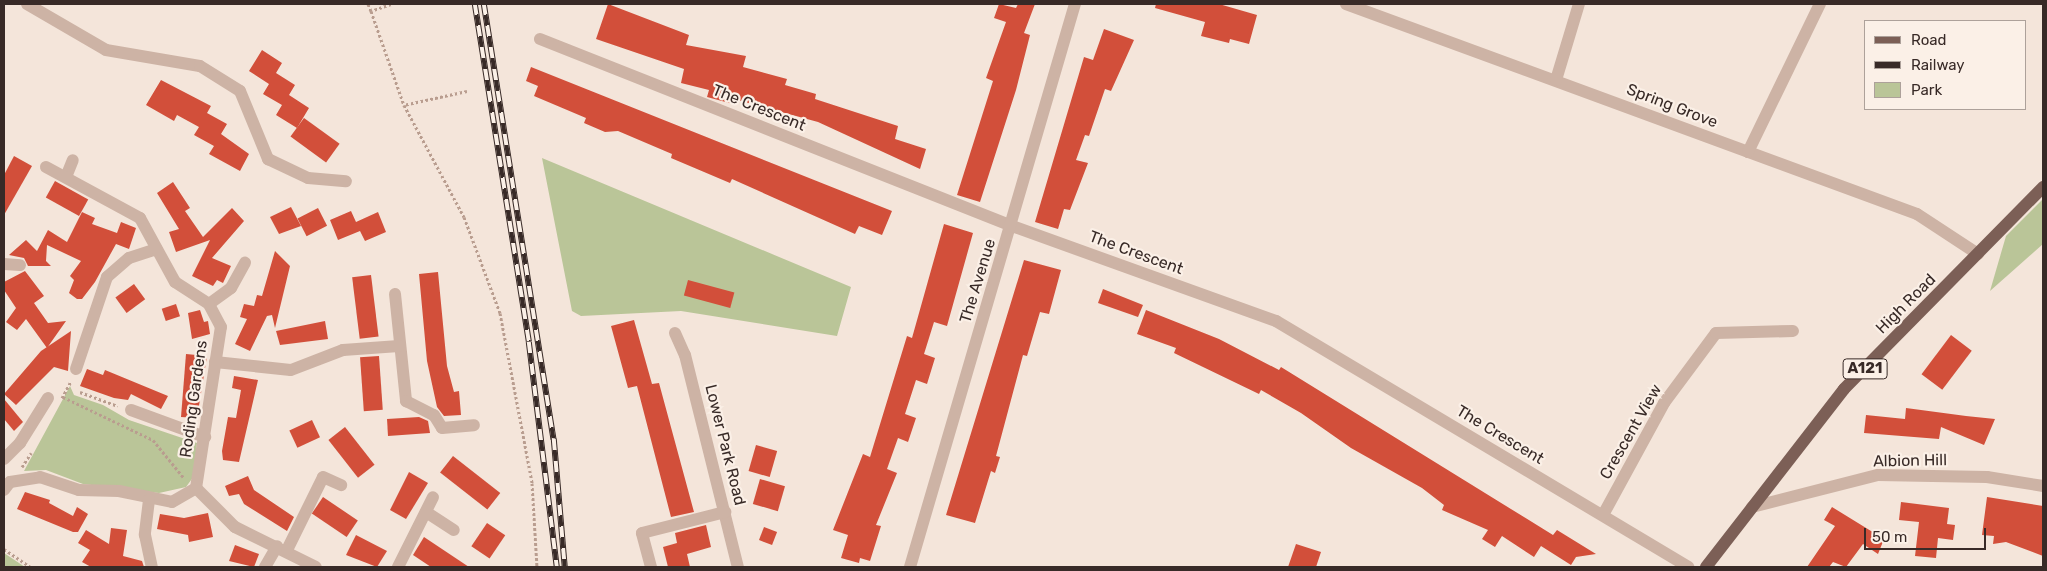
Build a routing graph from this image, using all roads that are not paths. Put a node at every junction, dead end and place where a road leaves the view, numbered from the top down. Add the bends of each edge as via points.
1 (27, 4) edge
2 (1075, 4) edge
3 (1346, 4) edge
4 (1579, 4) edge
5 (1820, 4) edge
6 (540, 39) dead end
7 (1556, 80) junction
8 (1748, 152) junction
9 (73, 160) dead end
10 (46, 167) dead end
11 (66, 177) junction
12 (346, 181) dead end
13 (2043, 187) edge
14 (1012, 226) junction
15 (157, 248) junction
16 (1978, 254) junction
17 (245, 263) dead end
18 (4, 264) edge
19 (20, 265) dead end
20 (395, 294) dead end
21 (209, 304) junction
22 (1793, 331) dead end
23 (674, 333) dead end
24 (399, 346) junction
25 (215, 362) junction
26 (76, 369) dead end
27 (48, 398) dead end
28 (130, 410) road end
29 (474, 425) dead end
30 (205, 437) junction
31 (4, 459) edge
32 (6, 481) edge
33 (342, 485) dead end
34 (2043, 486) edge
35 (196, 488) junction
36 (433, 497) dead end
37 (149, 500) junction
38 (1752, 507) junction
39 (426, 512) junction
40 (725, 512) junction
41 (1603, 515) junction
42 (454, 530) dead end
43 (282, 548) junction
44 (152, 567) edge
45 (265, 567) edge
46 (316, 567) edge
47 (398, 567) edge
48 (651, 567) edge
49 (738, 567) edge
50 (910, 567) edge
51 (1688, 567) edge
52 (1706, 567) edge

1 - 12 street via 106,50 200,66 240,91 268,158 308,178
2 - 14 street, The Avenue
3 - 7 street, Spring Grove
4 - 7 street
5 - 8 street
6 - 14 street, The Crescent
7 - 8 street, Spring Grove
8 - 16 street, Spring Grove via 1917,214
9 - 11 street
10 - 11 street
11 - 15 street via 140,218
13 - 16 main road, High Road / A121
14 - 41 street, The Crescent via 1276,321
14 - 50 street, The Avenue
15 - 21 street via 175,282
15 - 26 street via 129,258 107,277
16 - 38 main road, High Road / A121 via 1844,389
17 - 21 street via 231,288
18 - 19 street
20 - 24 street
21 - 25 street, Roding Gardens via 221,328
22 - 41 street, Crescent View via 1716,333 1664,403
23 - 40 street, Lower Park Road via 685,355
24 - 25 street via 343,350 291,370
24 - 29 street via 406,401 434,415 442,428
25 - 30 street, Roding Gardens
27 - 31 street via 20,443
28 - 30 street
30 - 35 street, Roding Gardens
32 - 37 street via 40,477 80,490 119,491
33 - 43 street via 323,477
34 - 38 street, Albion Hill via 1987,477 1878,475
35 - 37 street via 172,502
35 - 43 street via 235,527
36 - 39 street
37 - 44 street via 145,534
38 - 52 main road, High Road / A121
39 - 42 street
39 - 47 street
40 - 48 street via 642,532
40 - 49 street, Lower Park Road
41 - 51 street, The Crescent
43 - 45 street
43 - 46 street

